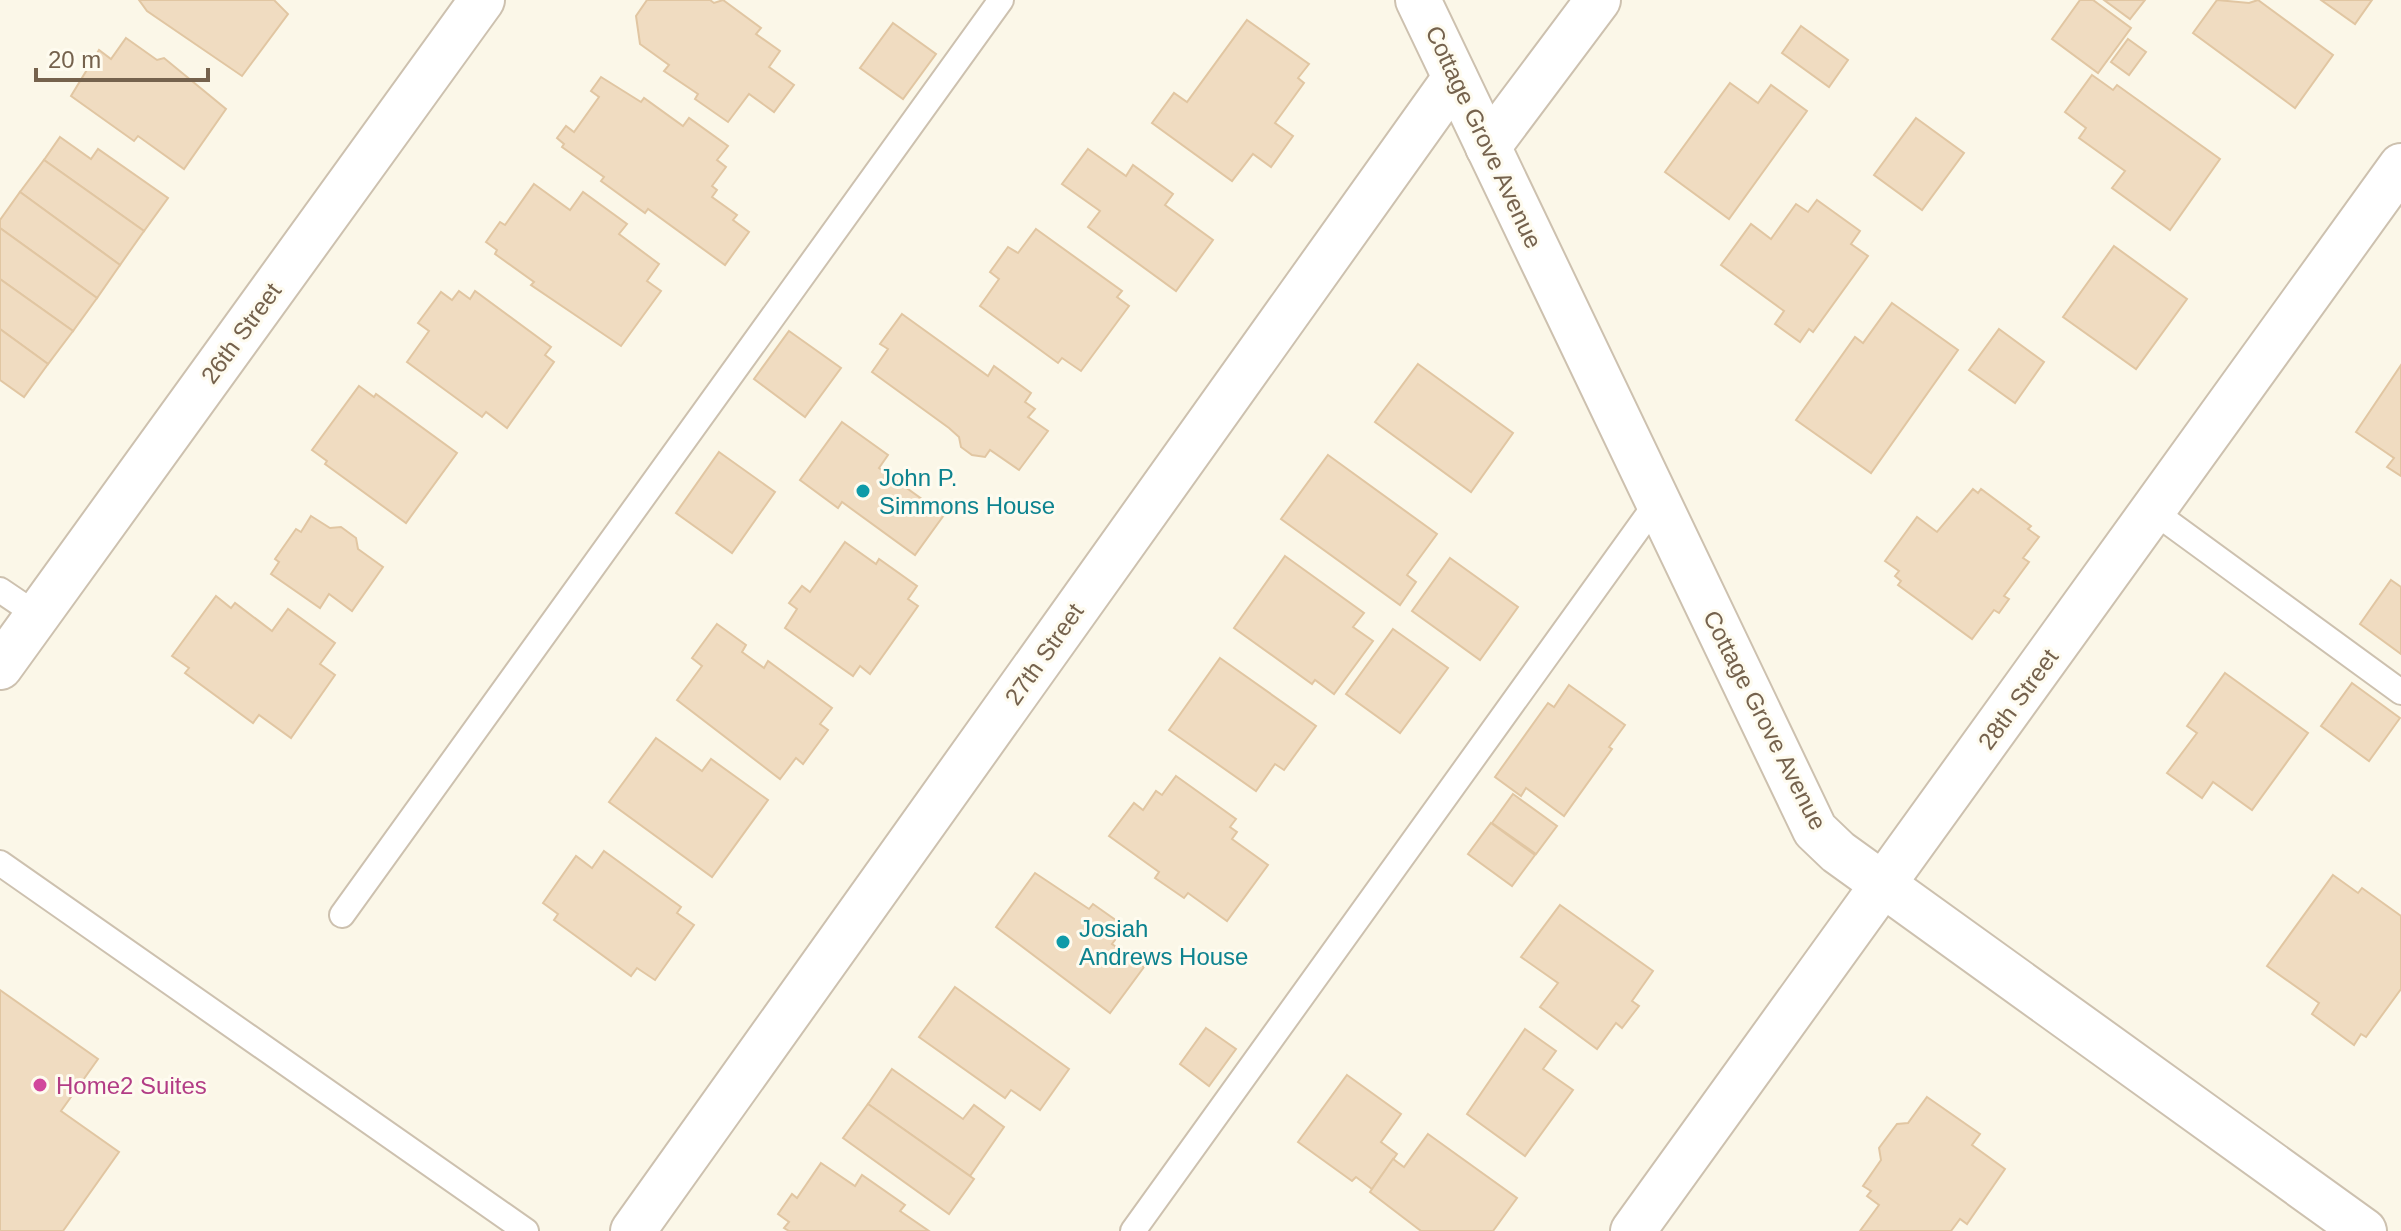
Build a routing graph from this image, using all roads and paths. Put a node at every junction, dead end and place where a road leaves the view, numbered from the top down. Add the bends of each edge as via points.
1 (482, 0) edge
2 (1001, 0) edge
3 (1418, 0) edge
4 (1598, 0) edge
5 (1455, 78) junction
6 (1488, 147) junction
7 (2401, 166) edge
8 (1658, 501) junction
9 (2153, 511) junction
10 (0, 590) edge
11 (37, 615) junction
12 (0, 667) edge
13 (2401, 692) edge
14 (0, 863) edge
15 (1886, 884) junction
16 (342, 915) dead end
17 (526, 1231) edge
18 (633, 1231) edge
19 (1133, 1231) edge
20 (1633, 1231) edge
21 (2364, 1231) edge

1 - 11 street, 26th Street
2 - 16 lane
3 - 5 street, Cottage Grove Avenue
4 - 6 street
5 - 6 street, Cottage Grove Avenue
5 - 18 street, 27th Street
6 - 8 street, Cottage Grove Avenue
7 - 9 street, 28th Street
8 - 15 street, Cottage Grove Avenue via 1815,830
8 - 19 lane
9 - 13 lane
9 - 15 street, 28th Street
10 - 11 lane
11 - 12 street, 26th Street
14 - 17 lane
15 - 20 street, 28th Street
15 - 21 street, Cottage Grove Avenue

